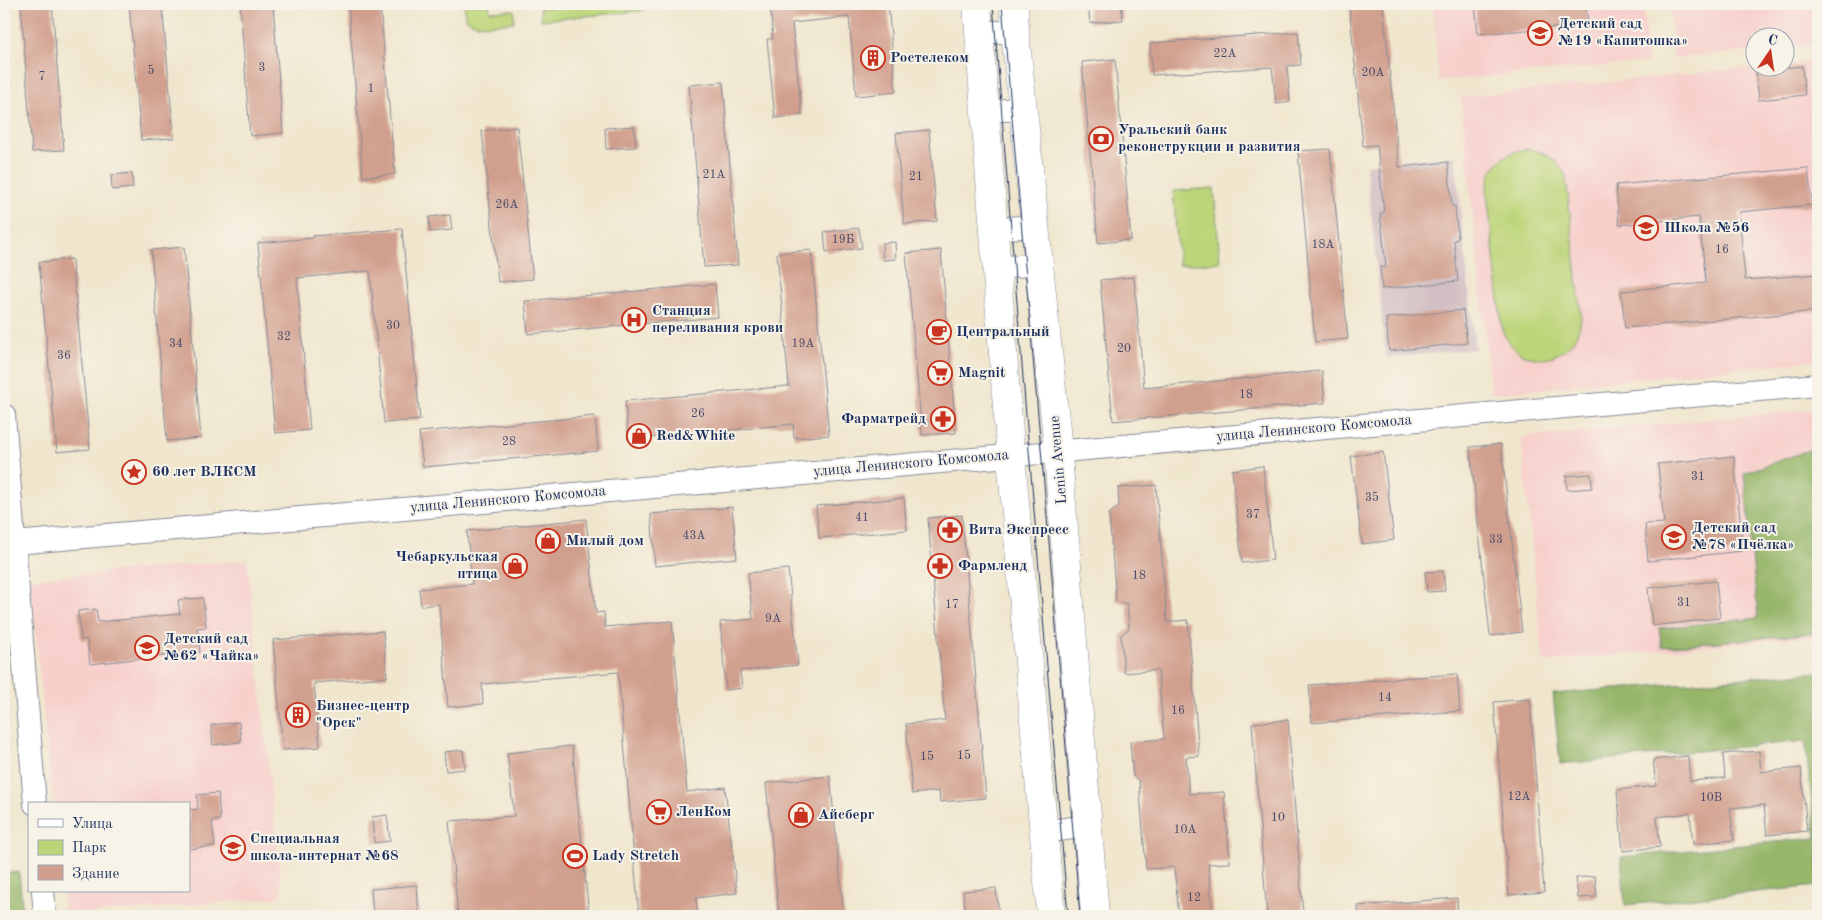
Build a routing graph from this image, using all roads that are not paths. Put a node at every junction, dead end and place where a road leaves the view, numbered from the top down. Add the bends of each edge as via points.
1 (977, 4) edge
2 (1014, 4) edge
3 (979, 32) junction
4 (1015, 32) junction
5 (1023, 109) junction
6 (985, 111) junction
7 (1035, 226) junction
8 (993, 229) junction
9 (1039, 264) junction
10 (996, 268) junction
11 (1818, 385) edge
12 (4, 415) edge
13 (1058, 451) junction
14 (1012, 456) junction
15 (9, 543) edge
16 (35, 802) edge
17 (1088, 826) junction
18 (1043, 832) junction
19 (43, 892) edge
20 (45, 916) edge
21 (1051, 916) edge
22 (1095, 916) edge

1 - 3 main road
2 - 4 main road, Lenin Avenue
3 - 4 street
3 - 6 main road
4 - 5 main road, Lenin Avenue
5 - 6 street
5 - 7 main road, Lenin Avenue
6 - 8 main road
7 - 8 street
7 - 9 main road, Lenin Avenue
8 - 10 main road
9 - 10 street
9 - 13 main road, Lenin Avenue
10 - 14 main road
11 - 13 street, улица Ленинского Комсомола
12 - 15 street
13 - 14 street, улица Ленинского Комсомола
13 - 17 main road, Lenin Avenue
14 - 15 street, улица Ленинского Комсомола
14 - 18 main road
15 - 16 street
17 - 18 street
17 - 22 main road, Lenin Avenue
18 - 21 main road
19 - 20 street

